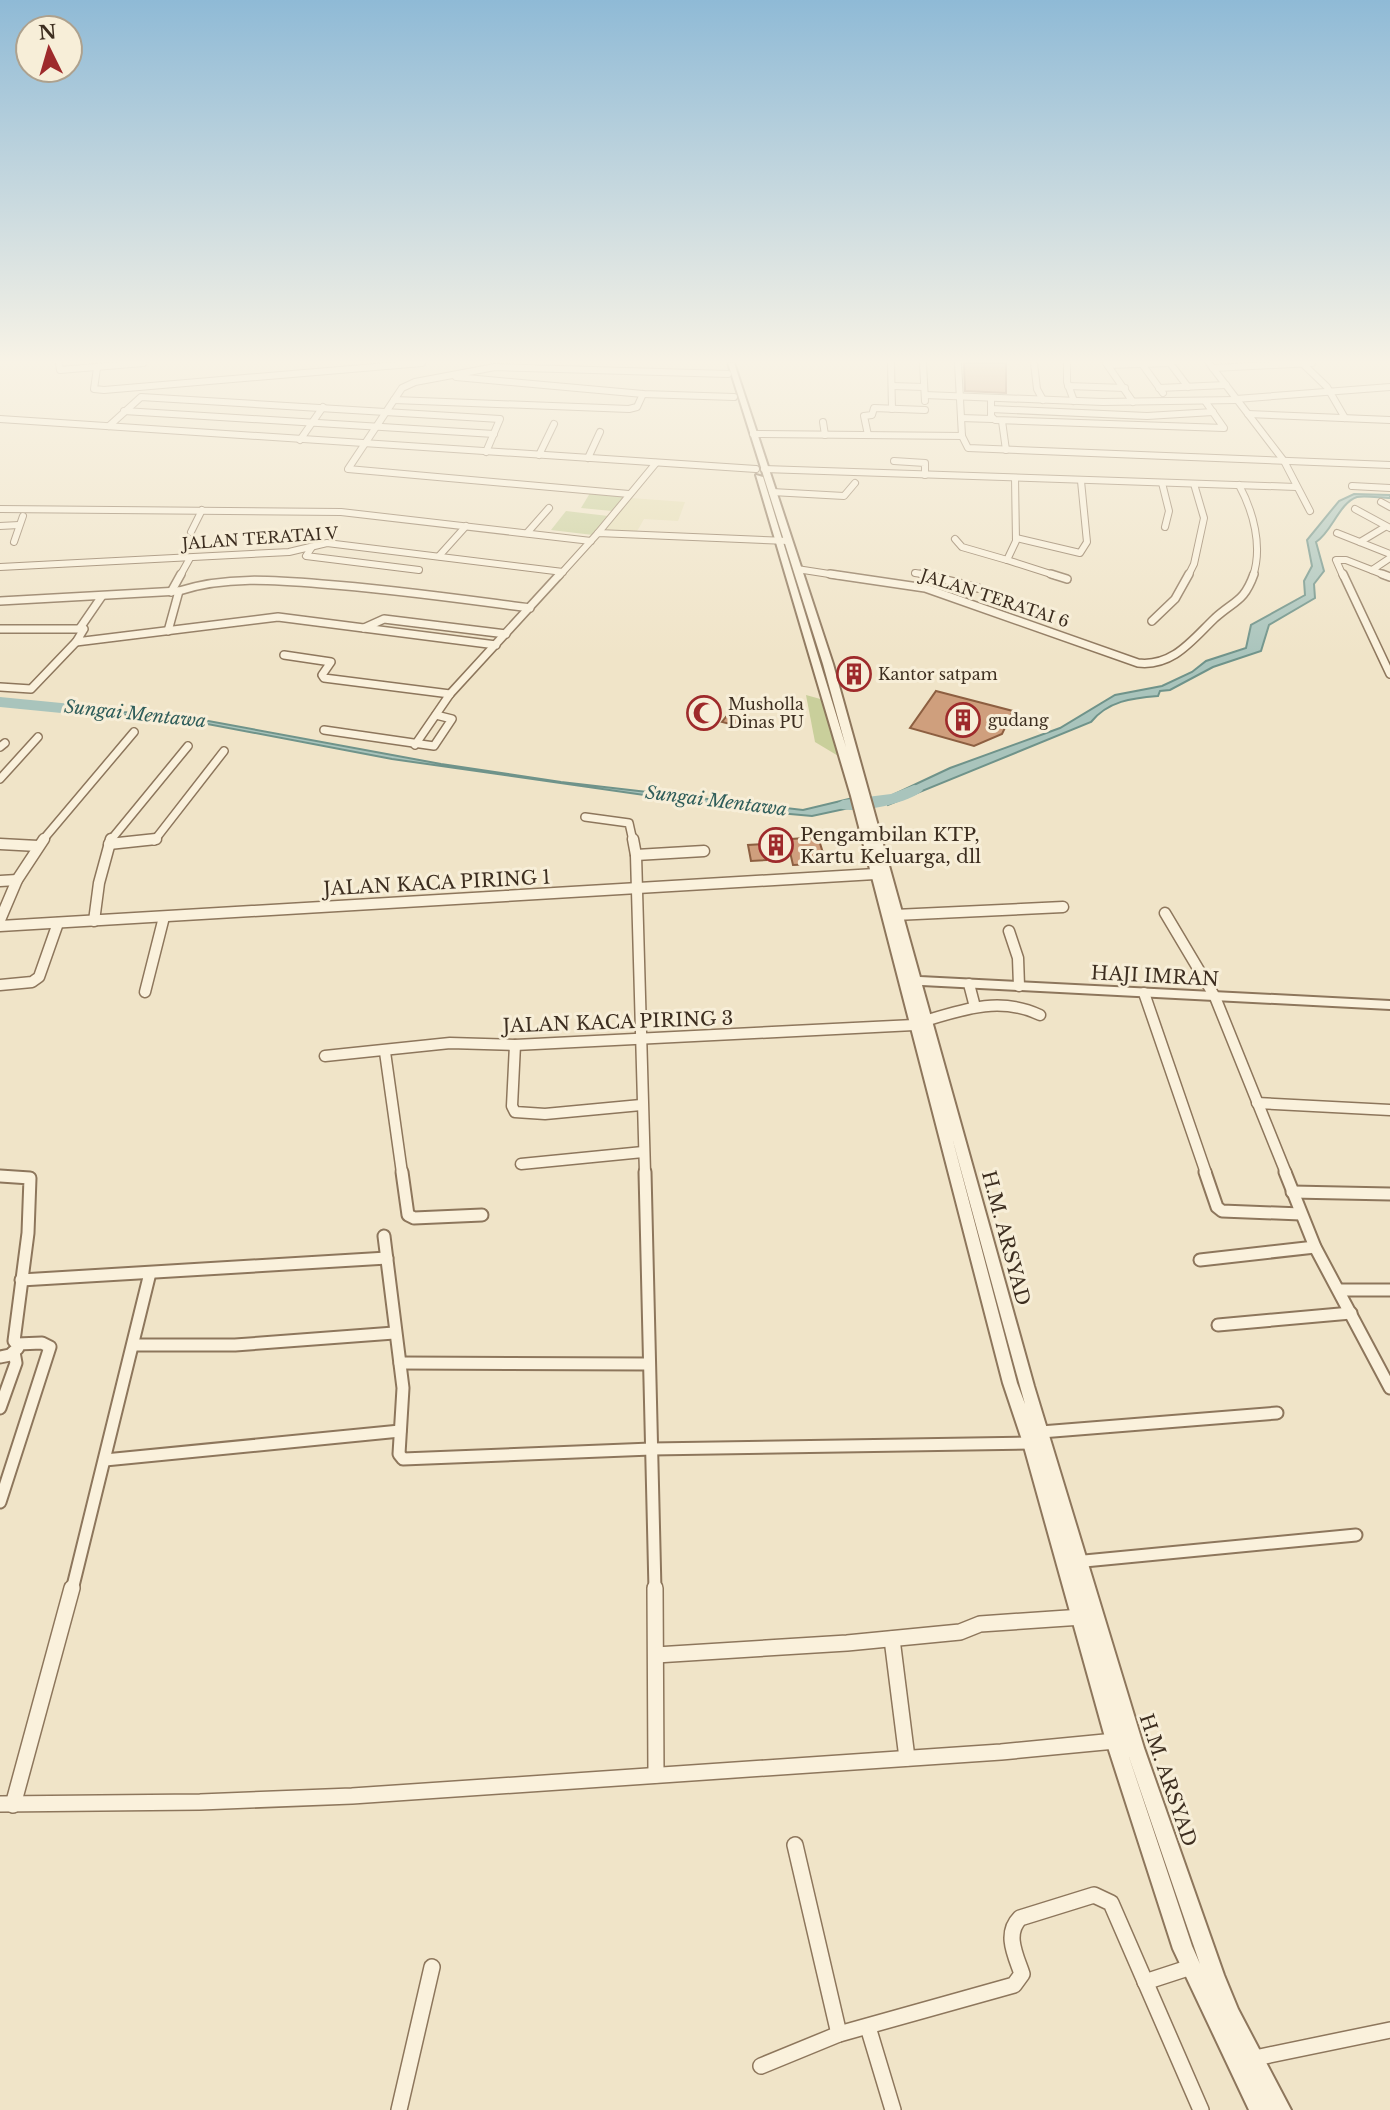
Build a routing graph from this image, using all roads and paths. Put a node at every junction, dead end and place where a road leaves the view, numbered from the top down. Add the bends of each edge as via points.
1 (353, 461) edge
2 (635, 461) edge
3 (757, 461) edge
4 (758, 461) edge
5 (901, 461) edge
6 (1284, 461) edge
7 (1296, 461) edge
8 (656, 463) junction
9 (1390, 465) edge
10 (760, 469) junction
11 (925, 475) junction
12 (1015, 478) junction
13 (1081, 481) junction
14 (855, 483) dead end
15 (1162, 483) junction
16 (1194, 484) junction
17 (1239, 485) junction
18 (1352, 486) dead end
19 (1296, 487) junction
20 (1390, 488) edge
21 (772, 492) junction
22 (629, 494) junction
23 (1381, 502) dead end
24 (1390, 507) edge
25 (549, 508) dead end
26 (0, 509) edge
27 (1355, 509) dead end
28 (202, 510) junction
29 (1310, 511) dead end
30 (23, 516) dead end
31 (19, 525) junction
32 (0, 526) edge
33 (466, 526) junction
34 (1166, 527) dead end
35 (1388, 528) edge
36 (191, 532) dead end
37 (527, 533) junction
38 (598, 533) junction
39 (1337, 533) dead end
40 (1016, 538) junction
41 (955, 539) dead end
42 (14, 541) dead end
43 (591, 541) junction
44 (783, 541) junction
45 (1360, 542) junction
46 (312, 547) junction
47 (439, 556) junction
48 (1390, 556) edge
49 (190, 558) junction
50 (1007, 560) junction
51 (0, 567) edge
52 (797, 569) junction
53 (419, 570) dead end
54 (1372, 570) junction
55 (563, 572) junction
56 (1390, 577) edge
57 (1067, 579) dead end
58 (915, 586) junction
59 (978, 587) dead end
60 (175, 592) junction
61 (102, 596) junction
62 (0, 601) edge
63 (530, 608) junction
64 (1152, 621) dead end
65 (80, 628) junction
66 (364, 628) junction
67 (0, 629) edge
68 (168, 631) junction
69 (506, 634) junction
70 (76, 642) junction
71 (496, 645) junction
72 (284, 655) dead end
73 (1390, 674) edge
74 (0, 687) edge
75 (450, 694) junction
76 (436, 715) junction
77 (324, 730) dead end
78 (134, 732) dead end
79 (38, 737) dead end
80 (415, 745) junction
81 (188, 746) dead end
82 (224, 751) dead end
83 (0, 779) edge
84 (862, 802) junction
85 (585, 817) dead end
86 (0, 844) edge
87 (109, 844) junction
88 (38, 845) junction
89 (704, 851) dead end
90 (636, 855) junction
91 (875, 874) junction
92 (17, 880) junction
93 (0, 881) edge
94 (637, 889) junction
95 (1063, 907) dead end
96 (1165, 913) dead end
97 (895, 915) junction
98 (164, 917) junction
99 (0, 920) edge
100 (94, 921) junction
101 (58, 923) junction
102 (0, 926) edge
103 (1009, 931) dead end
104 (918, 981) junction
105 (969, 984) junction
106 (0, 985) edge
107 (1018, 986) junction
108 (145, 992) dead end
109 (1144, 993) junction
110 (1215, 997) junction
111 (975, 1007) junction
112 (1388, 1007) edge
113 (1040, 1015) dead end
114 (921, 1022) junction
115 (639, 1040) junction
116 (515, 1045) junction
117 (386, 1052) junction
118 (325, 1056) dead end
119 (1257, 1103) junction
120 (641, 1105) junction
121 (1390, 1110) edge
122 (643, 1152) junction
123 (521, 1164) dead end
124 (0, 1176) edge
125 (1292, 1192) junction
126 (1390, 1194) edge
127 (1301, 1214) junction
128 (482, 1215) dead end
129 (384, 1236) dead end
130 (1315, 1247) junction
131 (387, 1258) junction
132 (1200, 1260) dead end
133 (150, 1273) junction
134 (20, 1280) junction
135 (1339, 1290) junction
136 (1390, 1290) edge
137 (1351, 1313) junction
138 (1218, 1325) dead end
139 (394, 1333) junction
140 (134, 1345) junction
141 (18, 1348) junction
142 (0, 1357) edge
143 (400, 1363) junction
144 (648, 1364) junction
145 (1390, 1388) edge
146 (0, 1408) edge
147 (1277, 1413) dead end
148 (400, 1431) junction
149 (1036, 1438) junction
150 (651, 1449) junction
151 (105, 1460) junction
152 (0, 1502) edge
153 (1356, 1535) dead end
154 (1071, 1562) junction
155 (1082, 1617) junction
156 (891, 1639) junction
157 (656, 1655) junction
158 (1115, 1741) junction
159 (907, 1758) junction
160 (656, 1775) junction
161 (7, 1804) edge
162 (795, 1844) dead end
163 (432, 1967) dead end
164 (1191, 1967) junction
165 (1145, 1982) junction
166 (868, 2027) junction
167 (1390, 2030) edge
168 (839, 2034) junction
169 (1255, 2059) junction
170 (761, 2066) dead end
171 (400, 2110) edge
172 (893, 2110) edge
173 (1201, 2110) edge
174 (1259, 2110) edge
175 (1281, 2110) edge

1 - 22 street via 348,470
2 - 8 street
3 - 10 street, H.M. ARSYAD
4 - 10 street, H.M. ARSYAD
5 - 11 street via 925,463
6 - 19 street
7 - 9 street
8 - 10 street
8 - 22 street
10 - 11 street
10 - 21 street, H.M. ARSYAD
10 - 44 street, H.M. ARSYAD
11 - 12 street
12 - 13 street
12 - 40 street
13 - 15 street
13 - 40 street via 1087,542 1079,554
14 - 21 street via 841,497
15 - 16 street
15 - 34 street via 1169,511
16 - 17 street
16 - 64 street via 1204,518 1195,559 1175,598
17 - 19 street
17 - 58 street, JALAN TERATAI 6 via 1252,509 1258,562 1249,588 1241,601 1217,616 1186,649 1154,665
18 - 20 street
19 - 29 street
21 - 44 street, H.M. ARSYAD
22 - 38 street
23 - 24 street
25 - 37 street
26 - 28 street
27 - 35 street
28 - 33 street via 347,512
28 - 36 street
30 - 31 street
31 - 32 street
31 - 42 street
33 - 37 street
33 - 47 street
35 - 45 street
37 - 43 street
38 - 43 street
38 - 44 street
39 - 45 street
40 - 50 street
41 - 50 street via 962,547
43 - 55 street
44 - 52 street, H.M. ARSYAD
44 - 84 street, H.M. ARSYAD
45 - 48 street
46 - 47 street, JALAN TERATAI V via 335,544
46 - 49 street, JALAN TERATAI V
46 - 53 street via 306,556
47 - 55 street, JALAN TERATAI V
48 - 54 street
49 - 51 street, JALAN TERATAI V
49 - 60 street
50 - 57 street
52 - 58 street, JALAN TERATAI 6
52 - 84 street, H.M. ARSYAD
54 - 56 street
54 - 73 street via 1336,560
55 - 63 street
58 - 59 street via 915,569
60 - 61 street
60 - 63 street via 194,584 297,581
60 - 68 street
61 - 62 street
61 - 65 street
63 - 69 street
65 - 67 street
65 - 70 street via 85,630
66 - 68 street via 278,617
66 - 69 street via 384,619
66 - 71 street
68 - 70 street
69 - 71 street
70 - 74 street via 32,689
71 - 75 street
72 - 75 street via 331,662 324,678
75 - 76 street
76 - 80 street
76 - 80 street via 452,719 437,745
77 - 80 street
78 - 88 street
79 - 83 street
81 - 87 street
82 - 87 street via 155,841
84 - 91 street, H.M. ARSYAD
84 - 97 street, H.M. ARSYAD
85 - 90 street via 629,823
86 - 88 street
87 - 100 street
88 - 92 street
89 - 90 street
90 - 94 street
91 - 94 street, JALAN KACA PIRING 1
91 - 114 street, H.M. ARSYAD
92 - 93 street
92 - 99 street
94 - 98 street, JALAN KACA PIRING 1
94 - 115 street
95 - 97 street
96 - 110 street
97 - 104 street, H.M. ARSYAD
98 - 100 street, JALAN KACA PIRING 1
98 - 108 street
100 - 101 street, JALAN KACA PIRING 1
101 - 102 street, JALAN KACA PIRING 1
101 - 106 street via 39,977
103 - 107 street via 1018,958
104 - 105 street, HAJI IMRAN
104 - 114 street, H.M. ARSYAD
105 - 107 street, HAJI IMRAN
105 - 111 street
107 - 109 street, HAJI IMRAN
109 - 110 street, HAJI IMRAN
109 - 127 street via 1217,1207 1222,1211
110 - 112 street, HAJI IMRAN
110 - 119 street
111 - 113 street, JALAN KACA PIRING 3 via 1007,1003
111 - 114 street, JALAN KACA PIRING 3
114 - 115 street, JALAN KACA PIRING 3
114 - 149 street, H.M. ARSYAD via 1010,1384
115 - 116 street, JALAN KACA PIRING 3
115 - 120 street
116 - 117 street, JALAN KACA PIRING 3 via 450,1043
116 - 120 street via 515,1112 545,1114
117 - 118 street, JALAN KACA PIRING 3
117 - 128 street via 408,1216
119 - 121 street
119 - 125 street
120 - 122 street
122 - 123 street
122 - 144 street
124 - 134 street via 30,1178
125 - 126 street
125 - 127 street
127 - 130 street
129 - 131 street
130 - 132 street
130 - 135 street
131 - 133 street
131 - 139 street
133 - 134 street
133 - 140 street
134 - 141 street via 14,1341
135 - 136 street
135 - 137 street
137 - 138 street
137 - 145 street
139 - 140 street via 235,1345
139 - 143 street
140 - 151 street
141 - 142 street
141 - 146 street
141 - 152 street via 47,1344 50,1350
143 - 144 street
143 - 148 street
144 - 150 street
147 - 149 street
148 - 150 street via 402,1458
148 - 151 street
149 - 150 street
149 - 154 street, H.M. ARSYAD
150 - 157 street
151 - 161 street
153 - 154 street
154 - 155 street, H.M. ARSYAD
154 - 169 street, H.M. ARSYAD via 1204,1950 1231,2016
155 - 156 street via 980,1624 960,1632
155 - 158 street, H.M. ARSYAD
156 - 157 street
156 - 159 street
157 - 160 street
158 - 159 street
158 - 164 street, H.M. ARSYAD
159 - 160 street
160 - 161 street via 278,1800
162 - 168 street
163 - 171 street
164 - 165 street
164 - 174 street, H.M. ARSYAD
165 - 166 street via 1111,1903 1094,1895 1013,1923 1022,1974 1014,1985
165 - 173 street
166 - 168 street
166 - 172 street
167 - 169 street
168 - 170 street
169 - 175 street, H.M. ARSYAD

